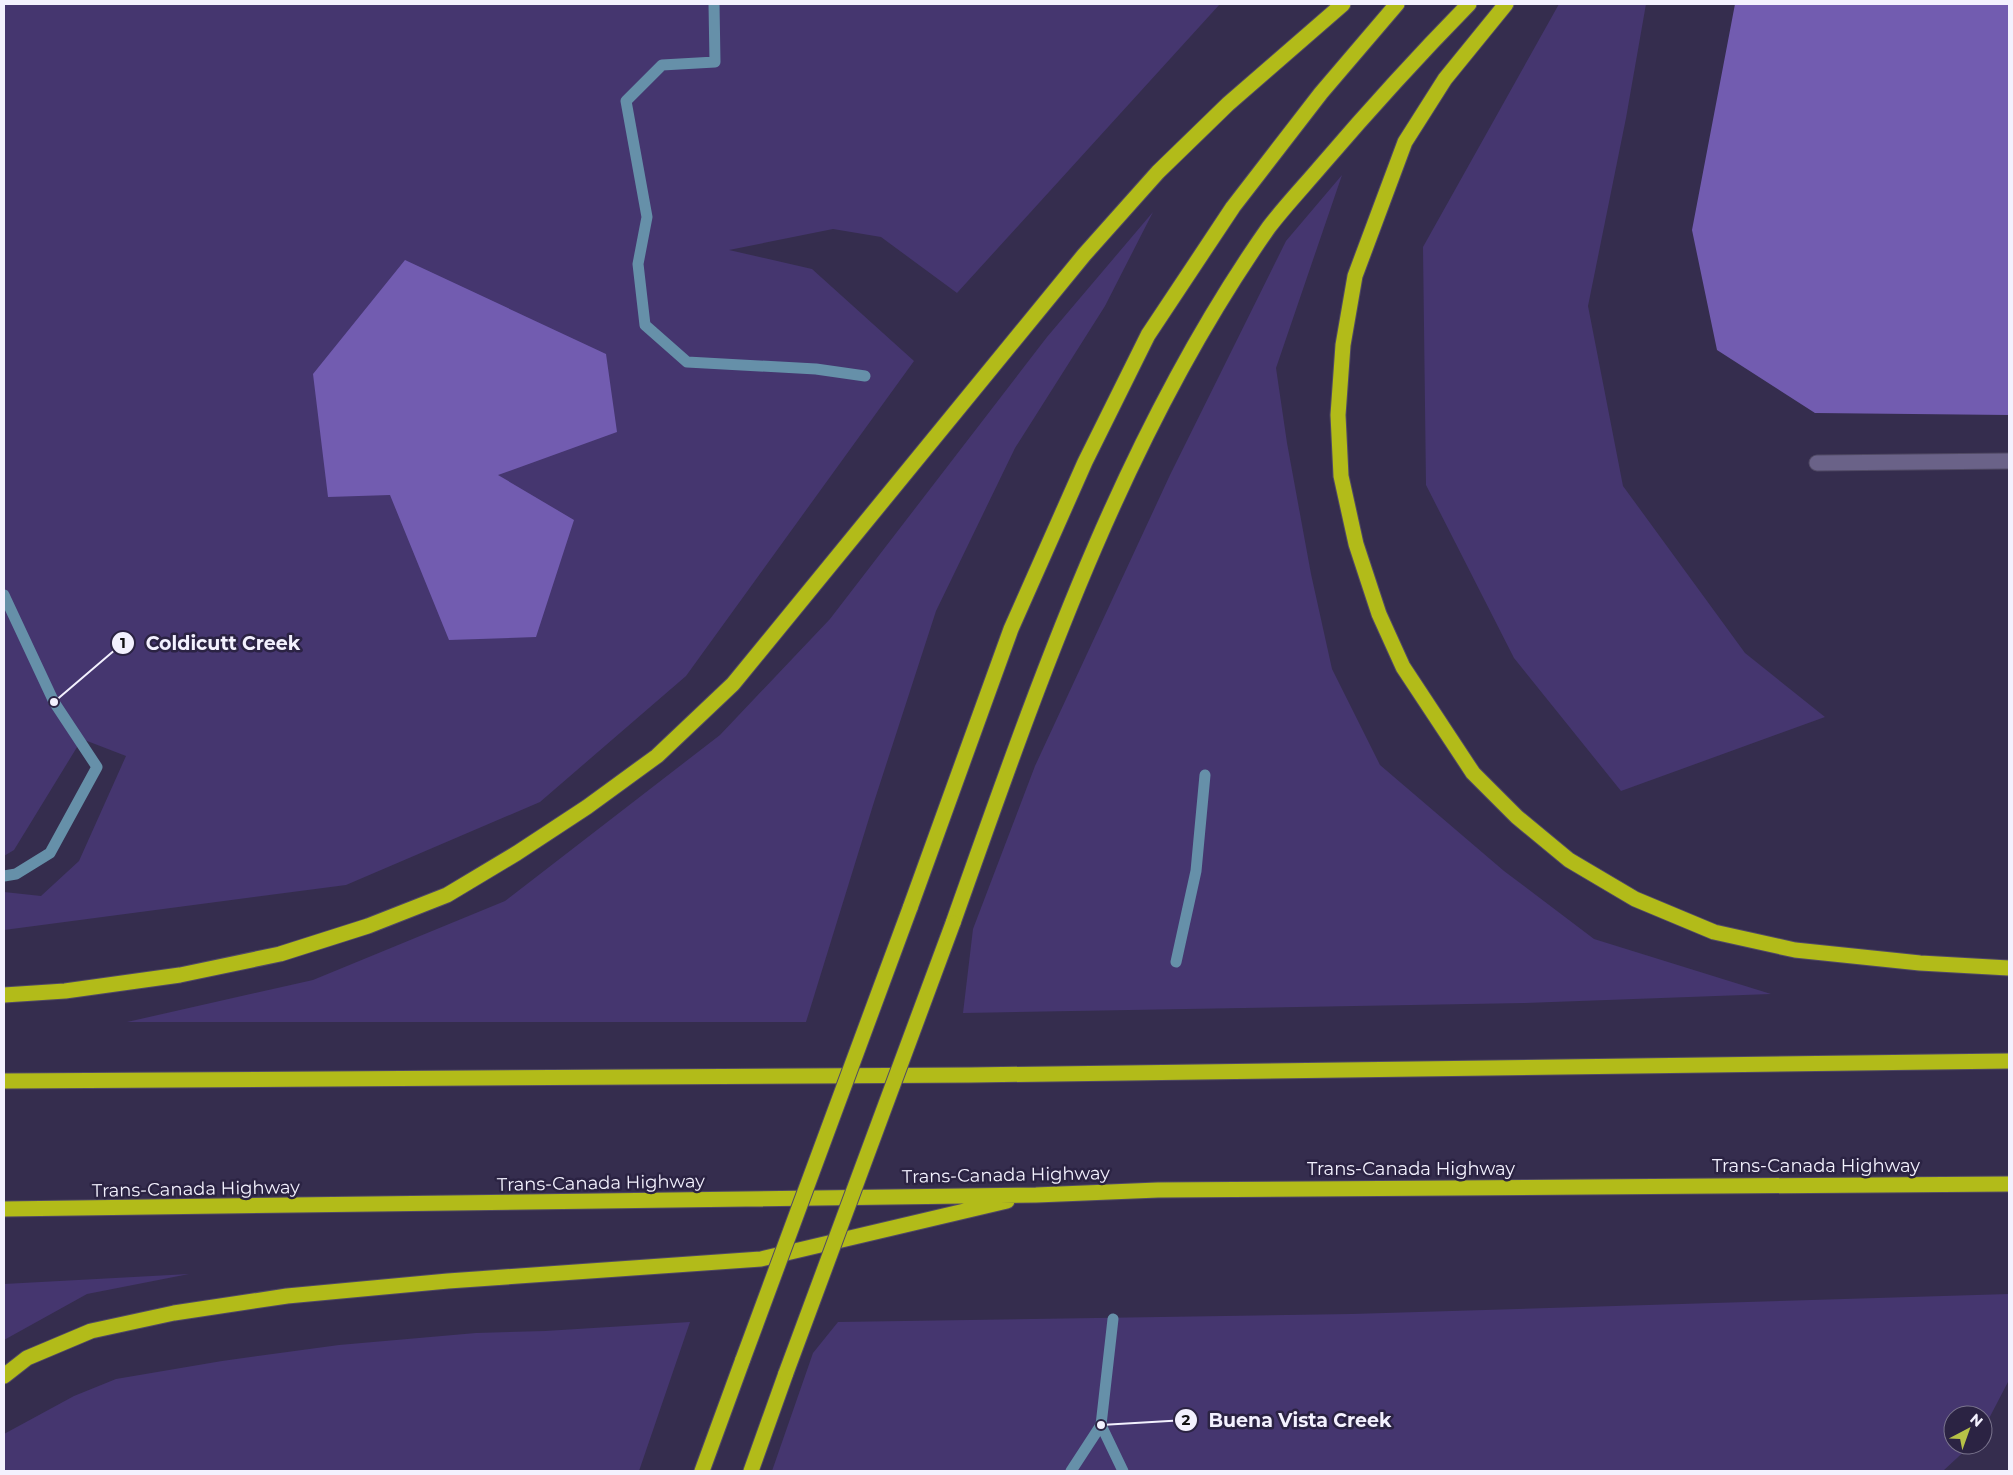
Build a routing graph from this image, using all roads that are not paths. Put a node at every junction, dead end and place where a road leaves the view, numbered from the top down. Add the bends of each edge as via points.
1 (1343, 4) edge
2 (1397, 4) edge
3 (1470, 4) edge
4 (1506, 4) edge
5 (2009, 461) edge
6 (1817, 463) dead end
7 (2009, 968) edge
8 (4, 995) edge
9 (2009, 1061) edge
10 (4, 1082) edge
11 (2009, 1184) edge
12 (1036, 1194) junction
13 (4, 1209) edge
14 (4, 1376) edge
15 (702, 1471) edge
16 (751, 1471) edge

1 - 8 highway via 1228,104 1158,172 1065,277 734,684 656,756 548,832 447,895 368,926 280,954 180,975 65,991
2 - 15 highway, bridge via 1321,93 1233,207 1148,335 1085,462 1011,628
3 - 16 highway, bridge via 1406,69 1271,225 1208,321 1155,419 1101,534 1023,726
4 - 7 highway via 1445,79 1405,142 1355,276 1343,344 1338,415 1341,476 1356,544 1380,614 1403,667 1473,773 1517,817 1569,860 1636,899 1714,932 1795,950
5 - 6 lane
9 - 10 highway via 961,1075
11 - 12 highway, Trans-Canada Highway via 1168,1190
12 - 13 highway, Trans-Canada Highway
12 - 14 highway via 761,1259 448,1281 287,1296 174,1313 91,1331 28,1358

